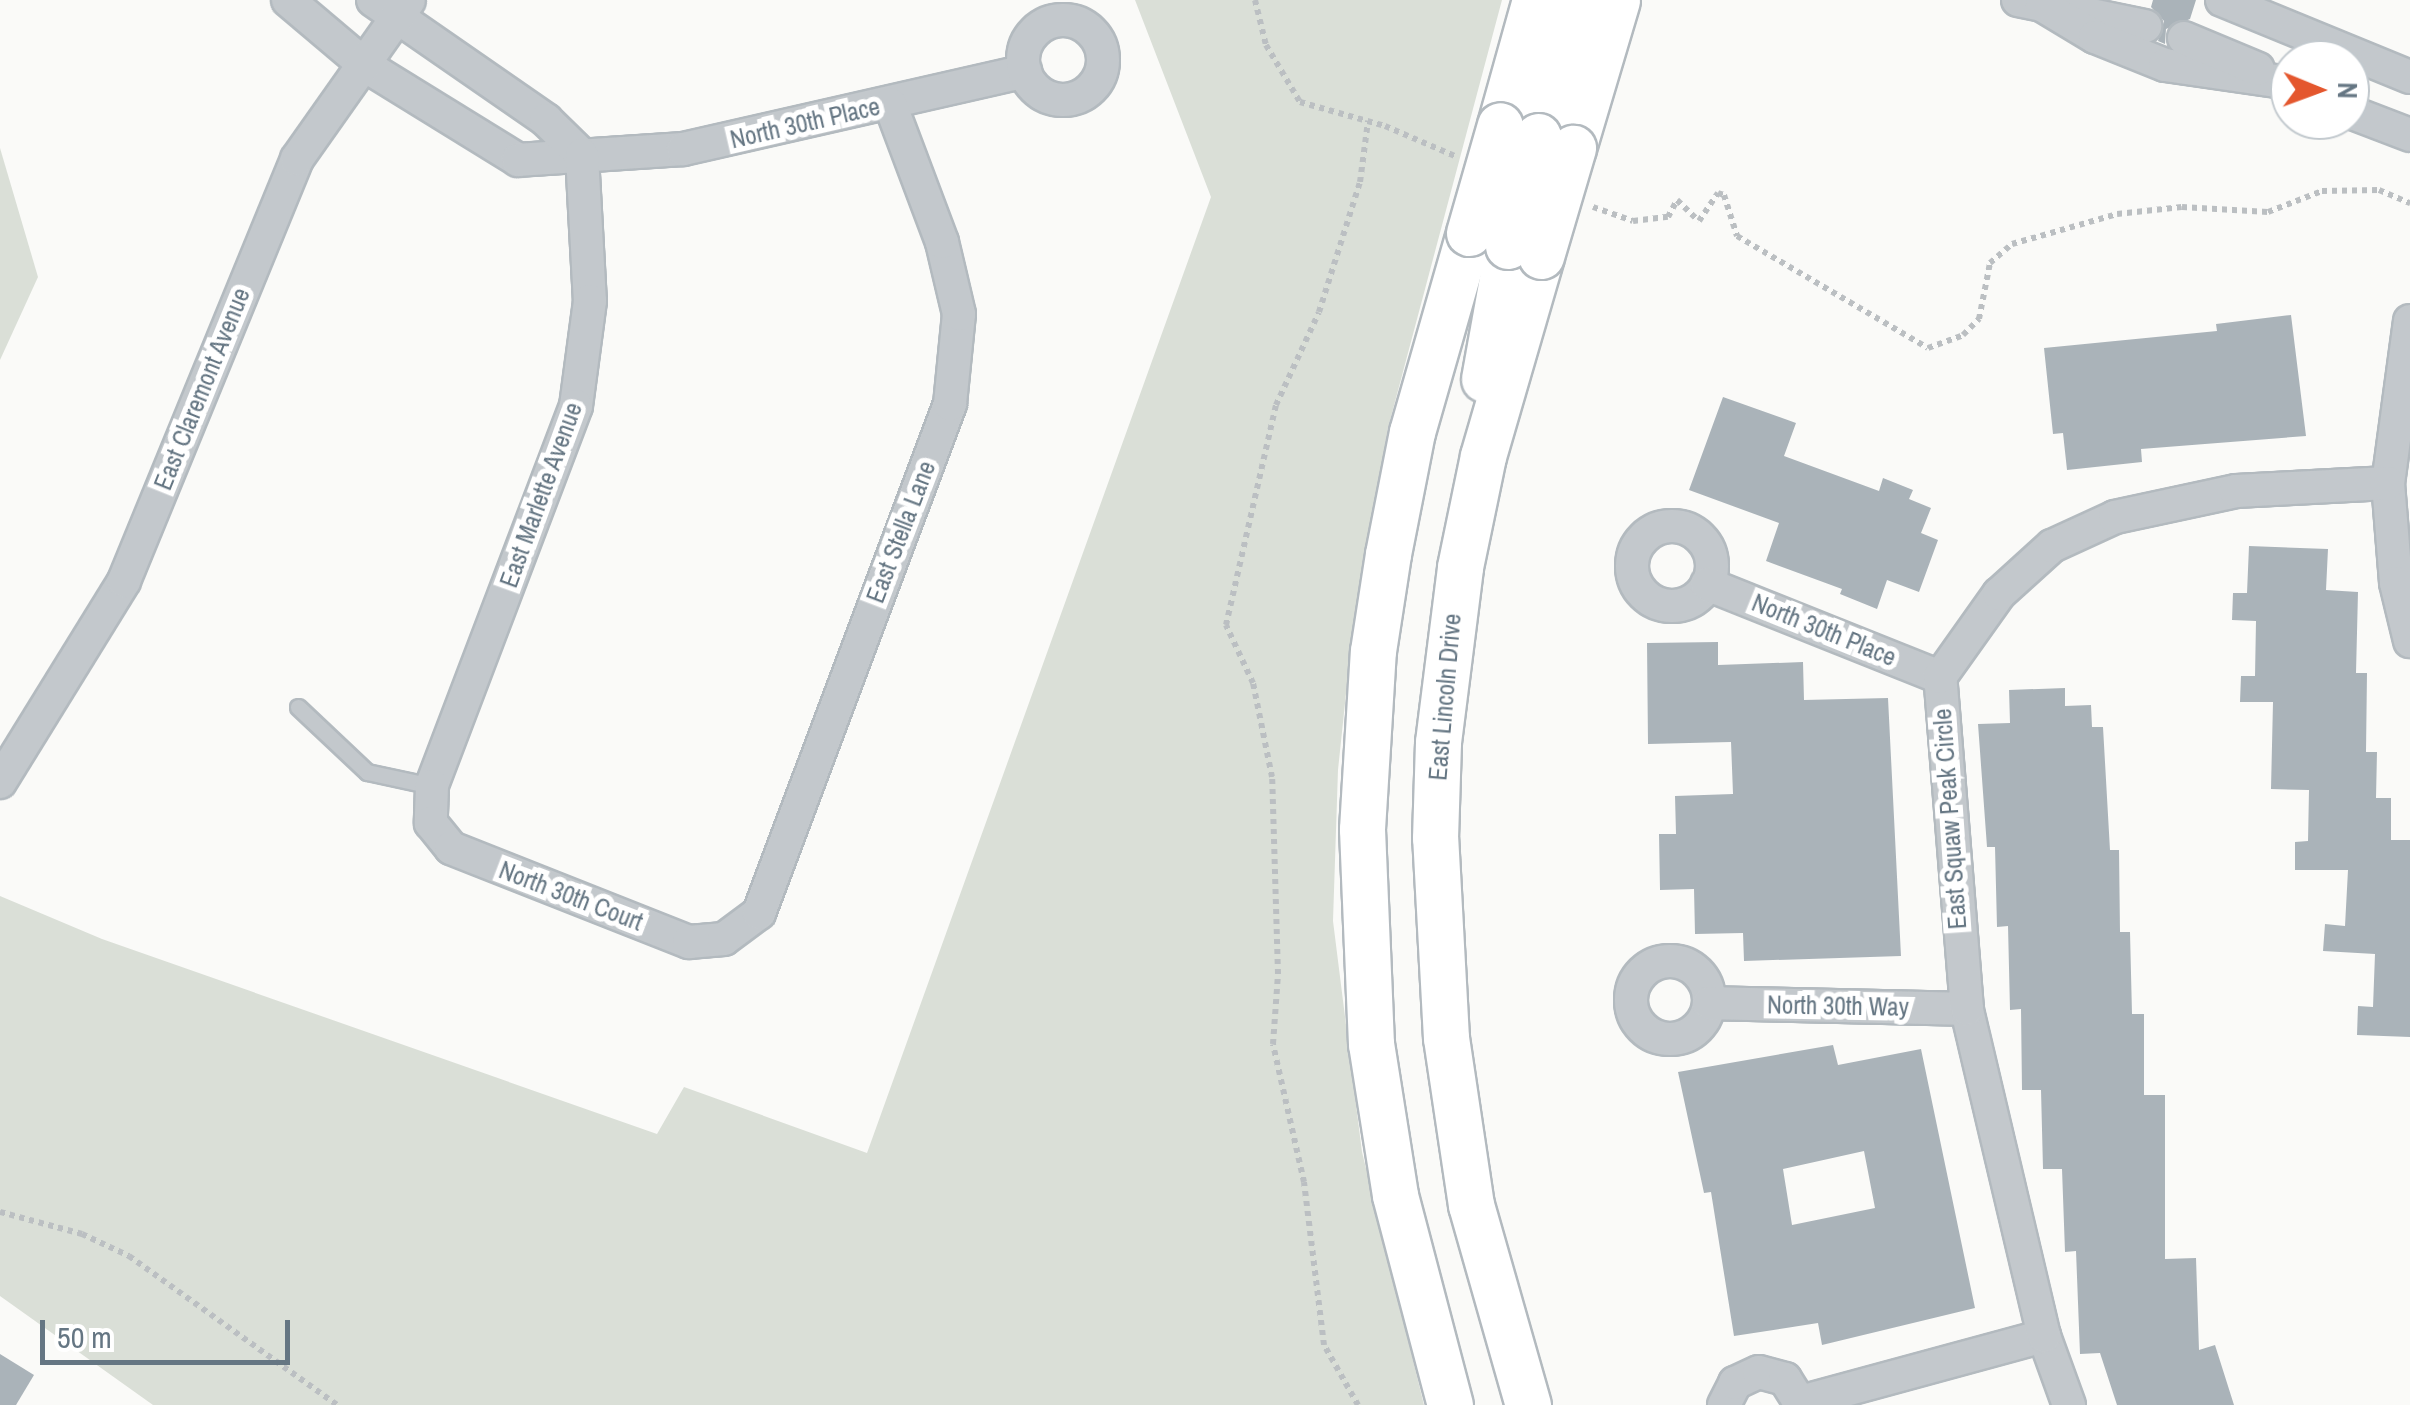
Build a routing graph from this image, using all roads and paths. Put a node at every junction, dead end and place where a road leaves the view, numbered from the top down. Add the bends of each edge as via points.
1 (288, 0) edge
2 (1255, 0) edge
3 (1535, 0) edge
4 (1576, 0) edge
5 (1617, 0) edge
6 (2222, 0) edge
7 (2273, 0) edge
8 (2030, 2) edge
9 (393, 6) edge
10 (2145, 26) dead end
11 (2312, 32) junction
12 (2184, 38) dead end
13 (366, 66) junction
14 (1024, 70) dead end
15 (2270, 75) edge
16 (2410, 76) edge
17 (2270, 80) edge
18 (890, 104) junction
19 (1368, 120) junction
20 (2370, 120) edge
21 (2410, 135) edge
22 (1537, 136) junction
23 (582, 155) junction
24 (1475, 164) dead end
25 (1577, 201) dead end
26 (2410, 203) edge
27 (1506, 245) junction
28 (2410, 321) edge
29 (2388, 484) junction
30 (1707, 584) dead end
31 (2410, 642) edge
32 (1940, 677) junction
33 (298, 707) dead end
34 (0, 782) edge
35 (432, 786) junction
36 (431, 822) joint
37 (724, 939) joint
38 (1710, 1002) dead end
39 (1967, 1009) junction
40 (0, 1212) edge
41 (2044, 1336) junction
42 (1801, 1403) edge
43 (337, 1405) edge
44 (1358, 1405) edge
45 (1450, 1405) edge
46 (1528, 1405) edge
47 (1724, 1405) edge
48 (2070, 1405) edge

1 - 13 street, North 30th Place
2 - 19 path via 1266,44 1300,102
3 - 22 main road
4 - 22 main road
5 - 22 main road
6 - 11 street
7 - 11 street
8 - 10 street
8 - 17 street via 2165,66
9 - 13 street, East Claremont Avenue
9 - 23 street via 546,120
11 - 16 street
12 - 15 street
13 - 23 street, North 30th Place via 518,160
13 - 34 street, East Claremont Avenue via 297,159 124,581
14 - 18 street, North 30th Place
18 - 23 street, North 30th Place via 682,149
18 - 37 street, East Stella Lane via 942,242 959,314 950,404 759,914
19 - 24 path
19 - 44 path via 1360,182 1319,312 1276,406 1226,625 1253,683 1272,777 1278,974 1273,1044 1304,1182 1324,1345
20 - 21 street
22 - 27 main road, bridge
23 - 35 street, East Marlette Avenue via 590,301 576,406
25 - 26 path via 1633,221 1668,217 1677,200 1684,201 1699,220 1718,193 1737,236 1928,348 1963,336 1979,318 1990,263 2012,244 2117,214 2182,207 2268,212 2322,191 2379,190
27 - 45 main road via 1412,432 1373,652 1362,828 1371,1044 1395,1195
27 - 46 main road, East Lincoln Drive via 1484,351 1483,456 1450,625 1438,742 1439,948 1472,1205
28 - 29 street
29 - 31 street via 2396,583
29 - 32 street, East Squaw Peak Circle via 2236,491 2115,517 2039,558 2000,594
30 - 32 street, North 30th Place
32 - 39 street, East Squaw Peak Circle
33 - 35 lane via 367,772
35 - 36 street, East Marlette Avenue
36 - 37 street, North 30th Court via 451,848 689,942
38 - 39 street, North 30th Way
39 - 41 street, East Squaw Peak Circle
40 - 43 path via 82,1234 129,1256
41 - 42 street
41 - 48 street, East Squaw Peak Circle
42 - 47 street via 1785,1380 1759,1372 1734,1383

